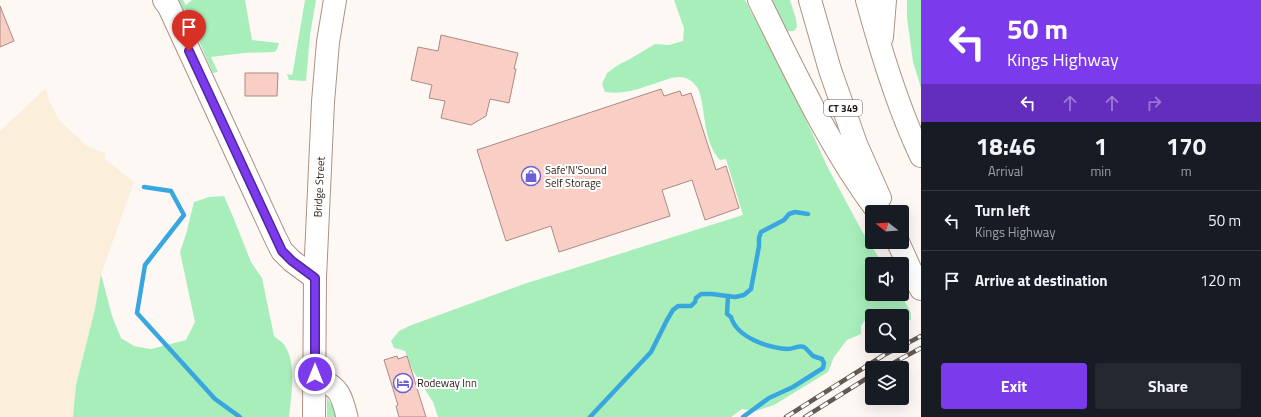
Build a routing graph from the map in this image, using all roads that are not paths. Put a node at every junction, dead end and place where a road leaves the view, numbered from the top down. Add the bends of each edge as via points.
1 (164, 0) edge
2 (335, 0) edge
3 (759, 0) edge
4 (810, 0) edge
5 (867, 0) edge
6 (885, 0) edge
7 (881, 48) junction
8 (921, 156) edge
9 (873, 205) edge
10 (883, 205) edge
11 (901, 249) edge
12 (315, 278) junction
13 (916, 281) edge
14 (315, 374) junction
15 (314, 417) edge
16 (347, 417) edge

1 - 12 main road via 282,251
2 - 12 main road, Bridge Street via 328,42 323,102
3 - 9 main road via 835,148
4 - 10 main road, CT 349 via 830,70 856,144
5 - 7 main road
6 - 7 main road
7 - 8 main road via 910,133
11 - 13 main road
12 - 14 main road, Bridge Street
14 - 15 main road, Bridge Street
14 - 16 street via 338,391

